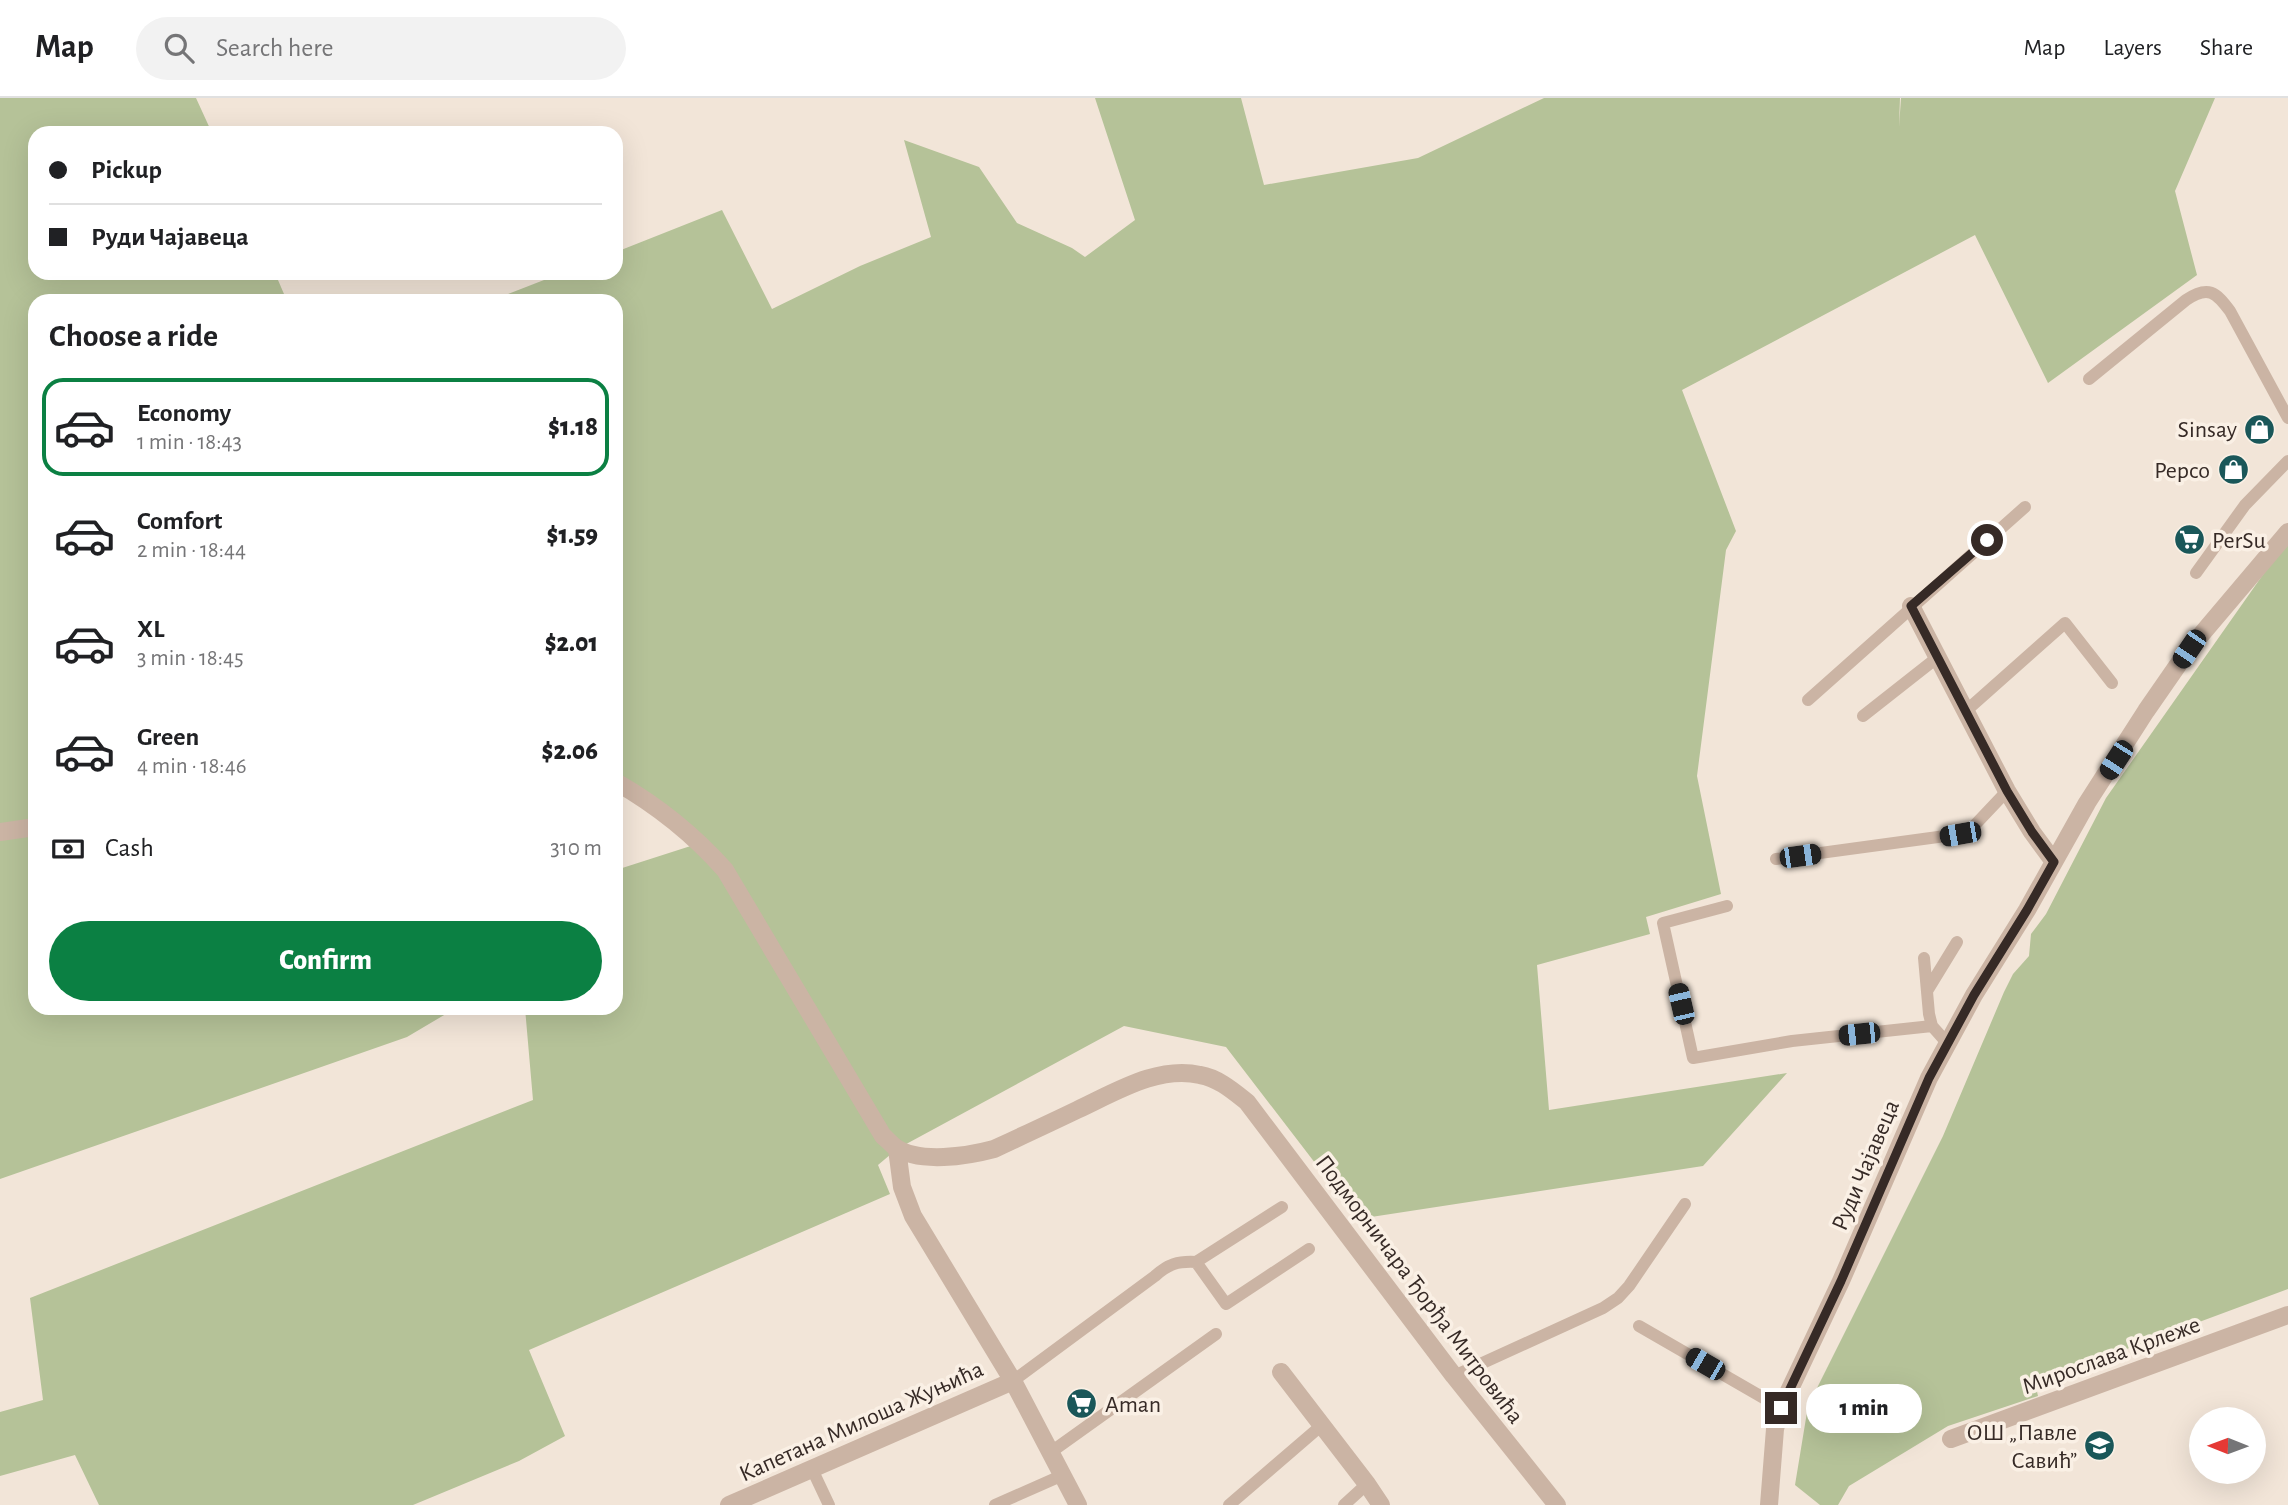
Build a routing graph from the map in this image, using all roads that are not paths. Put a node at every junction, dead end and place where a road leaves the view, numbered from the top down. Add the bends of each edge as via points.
1 (2089, 379) dead end
2 (2288, 418) edge
3 (2288, 461) edge
4 (2025, 507) dead end
5 (2288, 532) edge
6 (2196, 573) dead end
7 (1911, 606) junction
8 (1938, 657) junction
9 (2112, 683) dead end
10 (1808, 700) dead end
11 (1967, 710) junction
12 (1863, 716) dead end
13 (623, 786) edge
14 (2007, 791) junction
15 (28, 828) edge
16 (0, 832) edge
17 (1776, 859) dead end
18 (2054, 862) junction
19 (1727, 906) dead end
20 (1958, 942) dead end
21 (1924, 958) dead end
22 (1927, 992) junction
23 (1932, 1026) junction
24 (1948, 1044) junction
25 (897, 1149) junction
26 (1685, 1204) dead end
27 (1282, 1207) dead end
28 (1309, 1249) dead end
29 (1196, 1262) junction
30 (2288, 1315) edge
31 (1639, 1326) dead end
32 (1216, 1334) dead end
33 (1281, 1372) dead end
34 (1454, 1376) junction
35 (1013, 1381) junction
36 (1781, 1408) junction
37 (1322, 1425) junction
38 (1951, 1439) dead end
39 (1051, 1452) junction
40 (813, 1469) junction
41 (1063, 1475) junction
42 (1367, 1485) junction
43 (729, 1505) edge
44 (829, 1505) edge
45 (995, 1505) edge
46 (1077, 1505) edge
47 (1229, 1505) edge
48 (1344, 1505) edge
49 (1381, 1505) edge
50 (1557, 1505) edge
51 (1769, 1505) edge

1 - 2 lane via 2186,300 2207,291 2220,297 2230,311
3 - 6 lane via 2245,505
4 - 7 lane
5 - 18 street, Руди Чајавеца via 2189,649 2087,803
7 - 8 street
7 - 10 lane
8 - 11 street
8 - 12 lane
9 - 11 lane via 2065,623
11 - 14 street
13 - 25 street via 658,808 725,870 883,1136
14 - 17 lane via 1972,828 1960,834
14 - 18 street
15 - 16 street
18 - 24 street, Руди Чајавеца
19 - 23 lane via 1663,923 1693,1058 1791,1041
20 - 22 lane
21 - 22 lane
22 - 23 lane
23 - 24 lane
24 - 36 street, Руди Чајавеца
25 - 34 street, Подморничара Ђорђа Митровића via 951,1157 994,1149 1132,1085 1164,1074 1200,1074 1247,1102
25 - 35 street, Капетана Милоша Жуњића via 902,1187 913,1216
26 - 34 lane via 1618,1298
27 - 29 lane
28 - 29 lane via 1226,1304
29 - 35 lane via 1166,1266
30 - 38 street, Мирослава Крлеже
31 - 36 lane
32 - 39 lane
33 - 37 street
34 - 50 street, Подморничара Ђорђа Митровића
35 - 39 street, Капетана Милоша Жуњића
35 - 40 street, Капетана Милоша Жуњића
36 - 51 street, Руди Чајавеца
37 - 42 street
37 - 47 lane
39 - 41 street, Капетана Милоша Жуњића
40 - 43 street, Капетана Милоша Жуњића
40 - 44 lane
41 - 45 lane
41 - 46 street, Капетана Милоша Жуњића
42 - 48 lane
42 - 49 street

